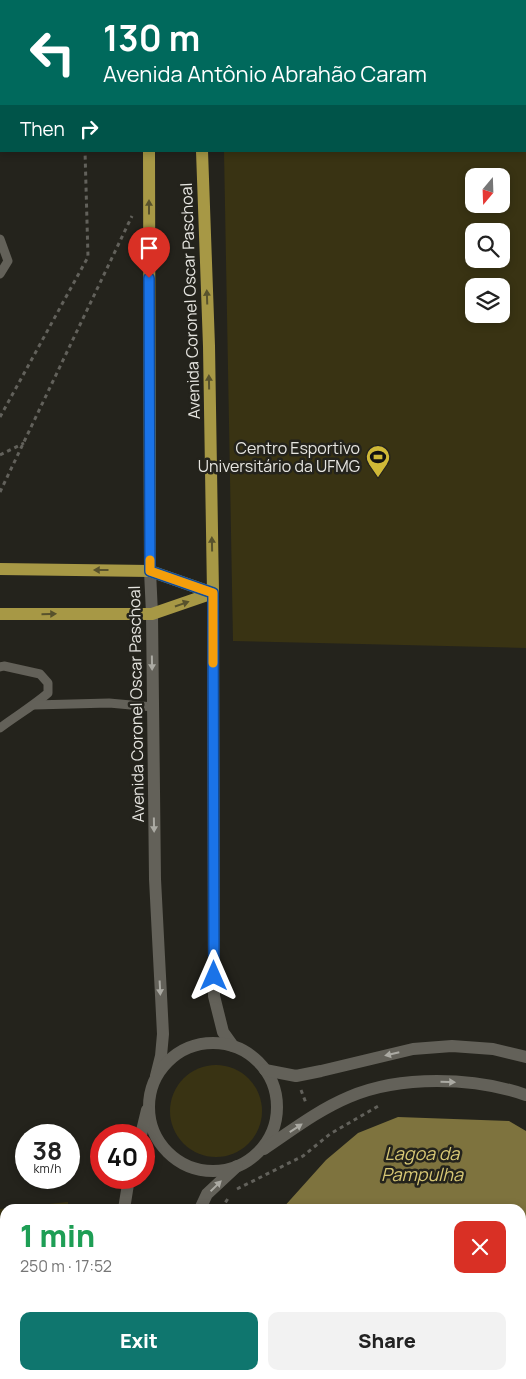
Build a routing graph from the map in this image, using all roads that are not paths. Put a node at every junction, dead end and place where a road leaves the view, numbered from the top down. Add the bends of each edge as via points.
1 (149, 152) edge
2 (202, 152) edge
3 (0, 239) edge
4 (0, 274) edge
5 (0, 569) edge
6 (150, 571) junction
7 (213, 593) junction
8 (0, 614) edge
9 (152, 614) junction
10 (0, 667) edge
11 (34, 706) junction
12 (153, 707) junction
13 (0, 728) edge
14 (232, 1046) junction
15 (526, 1057) edge
16 (265, 1070) junction
17 (156, 1076) junction
18 (526, 1095) edge
19 (148, 1106) junction
20 (143, 1124) edge
21 (255, 1154) junction
22 (237, 1166) junction
23 (127, 1189) edge
24 (125, 1204) edge
25 (202, 1204) edge

6 -> 1 main road, Avenida Coronel Oscar Paschoal
7 -> 2 main road, Avenida Coronel Oscar Paschoal
3 - 4 lane via 8,261
6 -> 5 main road
6 - 7 main road
6 - 9 street, Avenida Coronel Oscar Paschoal
9 -> 7 main road
7 - 14 street, Avenida Coronel Oscar Paschoal via 214,996 223,1032
8 -> 9 main road
9 -> 12 street, Avenida Coronel Oscar Paschoal
10 - 11 lane via 40,674 48,683 48,693
11 - 12 lane via 109,703
11 - 13 lane
12 -> 17 street, Avenida Coronel Oscar Paschoal via 155,879 163,1034
14 - 16 street via 251,1055
14 - 17 street via 210,1043 189,1047 170,1058
15 -> 16 street via 493,1049 442,1046 413,1049 296,1076
16 - 21 street via 274,1087 277,1105 267,1140
17 - 19 street
21 -> 18 street via 324,1109 381,1086 447,1081
19 - 20 street
19 - 22 street via 152,1126 161,1145 176,1159 195,1168 216,1170
21 - 22 street
25 -> 22 street via 207,1194
23 - 24 street

